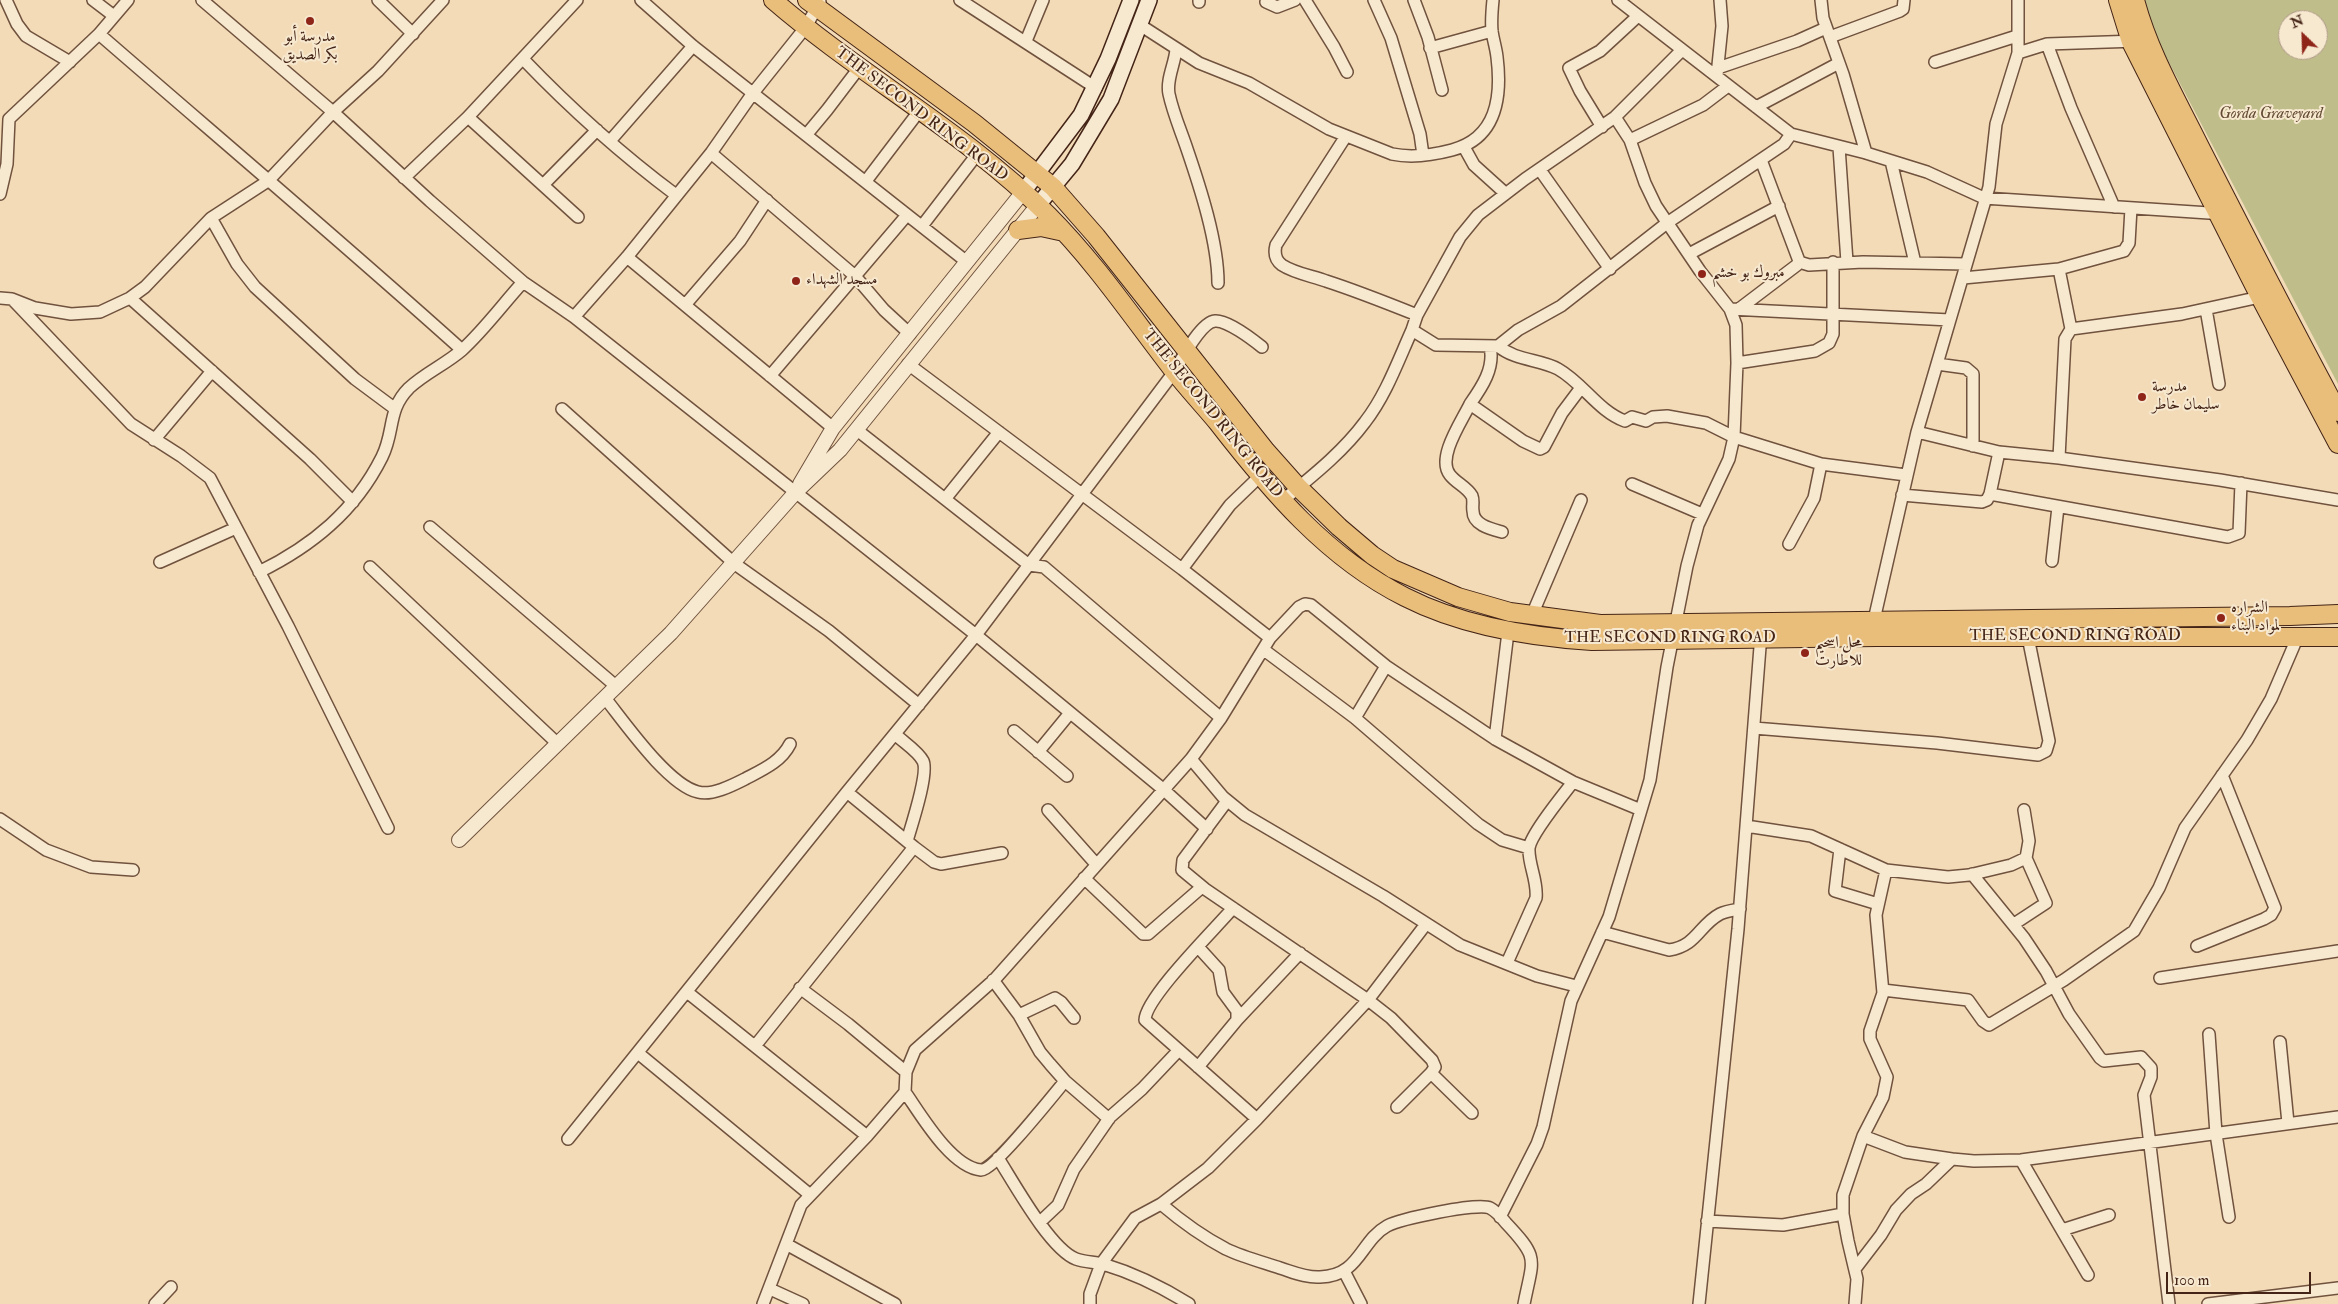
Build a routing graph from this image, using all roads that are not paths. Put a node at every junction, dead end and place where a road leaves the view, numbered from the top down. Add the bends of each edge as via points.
1 (6, 0) edge
2 (93, 0) edge
3 (128, 0) edge
4 (202, 0) edge
5 (378, 0) edge
6 (444, 0) edge
7 (578, 0) edge
8 (641, 0) edge
9 (773, 0) edge
10 (960, 0) edge
11 (1043, 0) edge
12 (1131, 0) edge
13 (1149, 0) edge
14 (1295, 0) edge
15 (1305, 0) edge
16 (1374, 0) edge
17 (1414, 0) edge
18 (1492, 0) edge
19 (1618, 0) edge
20 (1720, 0) edge
21 (1820, 0) edge
22 (1904, 0) edge
23 (2118, 0) edge
24 (2135, 0) edge
25 (1265, 1) edge
26 (2016, 1) edge
27 (815, 3) edge
28 (114, 16) junction
29 (1638, 16) junction
30 (1140, 25) junction
31 (805, 28) junction
32 (1492, 31) junction
33 (1828, 33) junction
34 (100, 34) junction
35 (413, 34) junction
36 (2018, 36) junction
37 (1026, 41) junction
38 (2139, 41) junction
39 (2047, 44) junction
40 (693, 46) junction
41 (1430, 48) junction
42 (1176, 49) junction
43 (1682, 50) junction
44 (2018, 53) junction
45 (523, 59) junction
46 (70, 62) junction
47 (1935, 62) dead end
48 (1839, 63) junction
49 (859, 68) junction
50 (1347, 72) dead end
51 (1717, 72) junction
52 (1728, 86) junction
53 (1096, 88) junction
54 (1442, 90) dead end
55 (753, 93) junction
56 (1756, 107) junction
57 (920, 110) junction
58 (333, 112) junction
59 (468, 116) junction
60 (4, 117) edge
61 (1615, 117) junction
62 (1602, 127) junction
63 (596, 130) junction
64 (806, 134) junction
65 (1791, 134) junction
66 (1346, 136) junction
67 (1630, 140) junction
68 (610, 141) junction
69 (1464, 147) junction
70 (1839, 147) junction
71 (978, 153) junction
72 (1866, 153) junction
73 (711, 154) junction
74 (1423, 155) junction
75 (1761, 160) junction
76 (1891, 161) junction
77 (1540, 170) junction
78 (1038, 174) junction
79 (404, 178) junction
80 (268, 181) junction
81 (866, 181) junction
82 (543, 185) junction
83 (1053, 187) junction
84 (1023, 192) junction
85 (1505, 193) junction
86 (0, 194) edge
87 (676, 195) junction
88 (1984, 198) junction
89 (767, 200) junction
90 (1038, 205) junction
91 (1779, 206) junction
92 (2114, 207) junction
93 (2131, 208) junction
94 (2227, 214) junction
95 (907, 215) junction
96 (578, 217) dead end
97 (211, 218) junction
98 (1667, 223) junction
99 (922, 226) junction
100 (1018, 230) junction
101 (1064, 232) junction
102 (1689, 254) junction
103 (627, 257) junction
104 (967, 262) junction
105 (1799, 262) junction
106 (1833, 262) junction
107 (1847, 262) junction
108 (1915, 263) junction
109 (1966, 264) junction
110 (1610, 269) junction
111 (2059, 269) junction
112 (855, 276) junction
113 (1962, 278) junction
114 (523, 282) junction
115 (1218, 283) dead end
116 (2260, 297) junction
117 (6, 298) edge
118 (130, 298) junction
119 (685, 305) junction
120 (1734, 309) junction
121 (2206, 309) junction
122 (1834, 314) junction
123 (1417, 315) junction
124 (574, 317) junction
125 (1950, 320) junction
126 (2071, 329) junction
127 (1412, 330) junction
128 (910, 334) junction
129 (1494, 346) junction
130 (1262, 347) dead end
131 (462, 350) junction
132 (1188, 350) junction
133 (1737, 363) junction
134 (908, 364) junction
135 (1937, 364) junction
136 (212, 371) junction
137 (1174, 372) junction
138 (770, 376) junction
139 (2219, 384) dead end
140 (1580, 388) junction
141 (1470, 404) junction
142 (394, 408) junction
143 (562, 409) dead end
144 (2338, 412) edge
145 (833, 428) junction
146 (857, 430) junction
147 (999, 432) junction
148 (1917, 432) junction
149 (1734, 437) junction
150 (154, 440) junction
151 (2338, 444) edge
152 (1973, 446) junction
153 (1999, 452) junction
154 (2059, 458) junction
155 (1821, 464) junction
156 (1906, 476) junction
157 (1259, 477) junction
158 (2241, 483) junction
159 (1632, 484) dead end
160 (1298, 487) junction
161 (795, 493) junction
162 (1902, 494) junction
163 (1990, 494) junction
164 (1083, 495) junction
165 (945, 499) junction
166 (1581, 500) dead end
167 (2338, 500) edge
168 (1282, 501) junction
169 (353, 502) junction
170 (2058, 507) junction
171 (1702, 514) junction
172 (430, 527) dead end
173 (236, 528) junction
174 (1502, 532) dead end
175 (1789, 544) dead end
176 (2052, 561) dead end
177 (160, 562) dead end
178 (735, 564) junction
179 (1029, 565) junction
180 (370, 567) dead end
181 (1182, 569) junction
182 (259, 572) junction
183 (2338, 614) edge
184 (1532, 616) junction
185 (1874, 620) junction
186 (1762, 621) junction
187 (1676, 622) junction
188 (1508, 632) junction
189 (976, 635) junction
190 (2298, 636) junction
191 (2028, 637) junction
192 (2338, 637) edge
193 (1270, 638) junction
194 (1673, 640) junction
195 (1761, 640) junction
196 (1264, 650) junction
197 (1386, 666) junction
198 (617, 686) junction
199 (605, 698) junction
200 (919, 705) junction
201 (1070, 713) junction
202 (1221, 718) junction
203 (1355, 718) junction
204 (1754, 728) junction
205 (1014, 731) dead end
206 (895, 734) junction
207 (1495, 739) junction
208 (558, 744) junction
209 (790, 744) dead end
210 (1038, 752) junction
211 (1191, 759) junction
212 (2222, 775) junction
213 (1068, 776) dead end
214 (1573, 782) junction
215 (1164, 790) junction
216 (847, 792) junction
217 (1227, 801) junction
218 (1048, 810) dead end
219 (1641, 810) junction
220 (2024, 810) dead end
221 (0, 818) edge
222 (1746, 826) junction
223 (388, 828) dead end
224 (1207, 829) junction
225 (459, 840) dead end
226 (911, 844) junction
227 (1529, 848) junction
228 (1840, 849) junction
229 (1002, 853) dead end
230 (2026, 858) junction
231 (1096, 864) junction
232 (133, 870) dead end
233 (1886, 870) junction
234 (1972, 874) junction
235 (1084, 878) junction
236 (1202, 886) junction
237 (1878, 904) junction
238 (1233, 908) junction
239 (1740, 909) junction
240 (1426, 924) junction
241 (2014, 924) junction
242 (1602, 932) junction
243 (2197, 946) dead end
244 (1199, 948) junction
245 (2338, 951) edge
246 (1300, 953) junction
247 (1507, 963) junction
248 (2160, 978) dead end
249 (993, 980) junction
250 (1576, 986) junction
251 (2054, 986) junction
252 (800, 988) junction
253 (1884, 990) junction
254 (687, 992) junction
255 (1368, 1000) junction
256 (1019, 1015) junction
257 (1074, 1018) dead end
258 (1237, 1020) junction
259 (2209, 1034) dead end
260 (2280, 1042) dead end
261 (755, 1046) junction
262 (1179, 1050) junction
263 (638, 1052) junction
264 (1198, 1067) junction
265 (906, 1072) junction
266 (1431, 1074) junction
267 (1065, 1081) junction
268 (905, 1092) junction
269 (1397, 1107) dead end
270 (1472, 1113) dead end
271 (2338, 1117) edge
272 (1109, 1119) junction
273 (1257, 1119) junction
274 (2288, 1123) junction
275 (2216, 1134) junction
276 (867, 1136) junction
277 (1863, 1136) junction
278 (568, 1139) dead end
279 (2149, 1144) junction
280 (998, 1158) junction
281 (1952, 1159) junction
282 (2021, 1160) junction
283 (809, 1194) junction
284 (1161, 1204) junction
285 (1843, 1214) junction
286 (2109, 1214) dead end
287 (1500, 1216) junction
288 (2229, 1218) dead end
289 (1707, 1221) junction
290 (1040, 1222) junction
291 (2062, 1230) junction
292 (786, 1244) junction
293 (1102, 1264) junction
294 (1855, 1269) junction
295 (1344, 1271) junction
296 (2088, 1275) dead end
297 (171, 1287) dead end
298 (2338, 1288) edge
299 (770, 1289) junction
300 (786, 1301) edge
301 (155, 1304) edge
302 (763, 1304) edge
303 (803, 1304) edge
304 (895, 1304) edge
305 (1090, 1304) edge
306 (1189, 1304) edge
307 (1362, 1304) edge
308 (1524, 1304) edge
309 (1698, 1304) edge
310 (1855, 1304) edge
311 (2169, 1304) edge
312 (2208, 1304) edge

1 - 46 street via 16,24 26,36
2 - 28 street
3 - 28 street
4 - 58 street
5 - 35 street
6 - 35 street
7 - 45 street
8 - 40 street
9 - 31 main road, THE SECOND RING ROAD
10 - 37 street
11 - 37 street
12 - 53 main road
13 - 30 main road
14 - 25 street via 1277,7
15 - 50 street
16 - 74 street via 1391,38 1420,134
17 - 41 street
18 - 32 street
19 - 29 street
20 - 51 street via 1722,26
21 - 33 street
22 - 33 street via 1900,11
23 - 38 main road
24 - 38 main road
26 - 36 street
27 - 31 street
27 - 78 main road, THE SECOND RING ROAD
28 - 34 street
29 - 43 street
29 - 62 street via 1600,51 1569,68
30 - 42 street
30 - 83 main road via 1111,99 1091,136
31 - 49 main road, THE SECOND RING ROAD
31 - 55 street
32 - 41 street
32 - 69 street via 1498,70 1496,109 1486,129
33 - 48 street
33 - 51 street via 1797,41
34 - 46 street
34 - 80 street
35 - 58 street
36 - 44 street
36 - 47 street
37 - 53 street
38 - 39 street
38 - 94 main road
39 - 44 street
39 - 92 street
40 - 55 street
40 - 68 street
41 - 54 street
42 - 66 street via 1199,63 1262,90 1328,129
42 - 115 street via 1169,93 1200,190 1218,266
43 - 51 street
43 - 61 street
44 - 88 street via 1996,124 1991,174
45 - 59 street
45 - 63 street
46 - 60 street
48 - 56 street
48 - 72 street
49 - 57 main road, THE SECOND RING ROAD
49 - 64 street
51 - 52 street
52 - 56 street
52 - 67 street via 1703,106
53 - 78 main road via 1081,115
55 - 64 street
55 - 73 street
56 - 65 street
57 - 71 main road, THE SECOND RING ROAD
57 - 81 street
58 - 79 street
58 - 80 street
59 - 79 street
59 - 82 street
60 - 86 street via 8,156
61 - 62 street
61 - 67 street
62 - 77 street
63 - 68 street
63 - 82 street
64 - 81 street
65 - 70 street
65 - 75 street via 1784,144
66 - 74 street via 1392,154
66 - 123 street via 1276,245 1276,258 1295,271
67 - 98 street via 1645,183
68 - 87 street
69 - 74 street
69 - 85 street via 1474,165
70 - 72 street
70 - 107 street
71 - 84 main road, THE SECOND RING ROAD
71 - 99 street
72 - 76 street
73 - 87 street
73 - 89 street
75 - 91 street
75 - 98 street
76 - 88 street via 1927,172
76 - 108 street
77 - 85 street
77 - 110 street
78 - 83 main road, THE SECOND RING ROAD
78 - 84 main road
79 - 114 street
80 - 97 street
80 - 131 street
81 - 95 street
82 - 96 street
83 - 90 main road
83 - 132 main road, THE SECOND RING ROAD
84 - 90 main road, THE SECOND RING ROAD
84 - 104 street
85 - 123 street via 1478,215 1460,237
87 - 103 street
88 - 92 street
88 - 109 street
89 - 112 street
89 - 119 street via 740,241
90 - 100 street
90 - 101 main road, THE SECOND RING ROAD
91 - 102 street
91 - 105 street
92 - 93 street
93 - 94 street
93 - 111 street via 2129,243 2124,251
94 - 116 main road
94 - 144 main road
95 - 99 street
95 - 112 street
97 - 118 street via 145,287
97 - 142 street via 255,288 355,379
98 - 102 street
98 - 110 street
99 - 104 street
100 - 101 main road via 1041,227
100 - 134 street
101 - 137 main road, THE SECOND RING ROAD via 1107,281
102 - 120 street
103 - 119 street
103 - 124 street
104 - 128 street
105 - 106 street via 1809,265
105 - 120 street
106 - 107 street
106 - 122 street
107 - 108 street
108 - 109 street
109 - 113 street
110 - 129 street via 1561,306
111 - 113 street
111 - 126 street
112 - 128 street
112 - 138 street
113 - 125 street
114 - 124 street
114 - 131 street
116 - 121 street
116 - 151 main road
117 - 118 street via 35,308 71,314 100,312
117 - 150 street via 131,424
118 - 136 street
119 - 138 street
120 - 122 street
120 - 133 street
121 - 126 street
121 - 139 street
122 - 125 street
122 - 133 street via 1831,339 1823,348
123 - 127 street
124 - 161 street
125 - 135 street
126 - 154 street via 2065,339
127 - 129 street via 1436,345
127 - 160 street via 1366,421 1345,446
128 - 145 street
129 - 140 street via 1559,370
129 - 141 street via 1483,386
130 - 132 street via 1224,322 1216,321 1203,328
131 - 142 street via 410,388
132 - 137 street
132 - 160 main road, THE SECOND RING ROAD
133 - 149 street
134 - 146 street
134 - 147 street
135 - 148 street
135 - 152 street via 1966,368 1973,374
136 - 150 street
136 - 169 street via 310,458
137 - 157 main road, THE SECOND RING ROAD
137 - 164 street
138 - 145 street
140 - 141 street via 1540,449
140 - 149 street via 1625,421 1632,417 1646,420 1667,416 1706,424
141 - 174 street via 1447,452 1446,467 1448,473 1469,492 1476,521
142 - 169 street via 390,436 382,458
143 - 178 street
145 - 161 street
146 - 161 street
146 - 165 street
147 - 164 street
147 - 165 street
148 - 152 street
148 - 156 street
149 - 155 street
149 - 171 street via 1729,459
150 - 173 street via 210,478
152 - 153 street
153 - 154 street
153 - 163 street
154 - 158 street
155 - 156 street
155 - 175 street via 1814,498
156 - 162 street
157 - 168 main road, THE SECOND RING ROAD
157 - 181 street via 1230,505
158 - 167 street
158 - 170 street via 2238,533 2228,537
159 - 171 street
160 - 168 street
160 - 184 main road, THE SECOND RING ROAD via 1339,528 1393,569 1458,597
161 - 178 street
161 - 189 street
162 - 163 street via 1982,502 1988,500
162 - 185 street
163 - 170 street
164 - 179 street
164 - 181 street
165 - 179 street
166 - 184 street
168 - 188 main road, THE SECOND RING ROAD via 1326,543 1406,598
169 - 182 street via 312,542
170 - 176 street
171 - 187 street
172 - 198 street
173 - 177 street
173 - 182 street
178 - 198 street
178 - 200 street via 829,631
179 - 189 street
179 - 202 street via 1044,567
180 - 208 street
181 - 193 street
182 - 223 street
183 - 185 main road, THE SECOND RING ROAD
184 - 187 main road, THE SECOND RING ROAD via 1600,624
185 - 186 main road, THE SECOND RING ROAD
186 - 187 main road, THE SECOND RING ROAD
186 - 195 street
187 - 194 street
188 - 194 main road, THE SECOND RING ROAD via 1592,641
188 - 207 street
189 - 200 street
189 - 201 street
190 - 191 main road, THE SECOND RING ROAD
190 - 192 main road, THE SECOND RING ROAD
190 - 212 street via 2271,699
191 - 195 main road, THE SECOND RING ROAD
191 - 204 street via 2049,741 2046,751 2038,755
193 - 196 street
193 - 197 street via 1299,607 1311,605
194 - 195 main road, THE SECOND RING ROAD
194 - 219 street via 1653,760
195 - 204 street
196 - 202 street
196 - 203 street
197 - 203 street
197 - 207 street
198 - 199 street
199 - 208 street
199 - 209 street via 647,751 680,782 699,793 710,793 758,773 785,753
200 - 206 street
201 - 210 street
201 - 215 street
202 - 211 street
203 - 227 street via 1478,824 1502,840
204 - 222 street
205 - 210 street
206 - 216 street
206 - 226 street via 922,759 924,765
207 - 214 street
208 - 225 street
210 - 213 street
211 - 215 street
211 - 217 street
212 - 243 street via 2275,908 2271,915
212 - 251 street via 2185,828 2160,888 2134,931
214 - 219 street
214 - 227 street
215 - 224 street
215 - 231 street
216 - 226 street
216 - 254 street
217 - 224 street
217 - 240 street via 1244,815
218 - 231 street
219 - 242 street
220 - 230 street via 2029,841
221 - 232 street via 46,850 91,867
222 - 228 street via 1812,836
222 - 239 street
224 - 236 street via 1181,865 1185,874
226 - 229 street via 941,864
226 - 252 street
227 - 247 street via 1536,898
228 - 233 street
228 - 237 street via 1835,891
230 - 234 street
230 - 241 street via 2046,903
231 - 235 street
233 - 234 street via 1948,877
233 - 237 street
234 - 241 street
235 - 236 street via 1143,934 1148,934
235 - 249 street
236 - 238 street
237 - 253 street via 1878,951
238 - 244 street
238 - 246 street
239 - 242 street via 1720,914 1696,938 1679,949 1669,950
239 - 289 street
240 - 247 street via 1460,945
240 - 255 street
241 - 251 street
242 - 250 street
244 - 258 street via 1219,970 1223,992 1237,1011
244 - 262 street via 1156,995 1145,1016 1147,1023
245 - 248 street
246 - 255 street
246 - 258 street
247 - 250 street via 1537,976
249 - 256 street
249 - 265 street via 915,1050
250 - 287 street via 1543,1127
251 - 253 street via 1989,1025 1968,1000
251 - 279 street via 2100,1058 2141,1057 2147,1061 2151,1068 2144,1095
252 - 261 street
252 - 265 street
253 - 277 street via 1870,1039 1887,1077 1883,1097
254 - 261 street
254 - 263 street
255 - 266 street via 1391,1018 1432,1060 1435,1067
255 - 273 street
256 - 257 street via 1055,998
256 - 267 street via 1040,1052
258 - 264 street
259 - 275 street
260 - 274 street
261 - 276 street
262 - 264 street
262 - 272 street
263 - 278 street
263 - 283 street
264 - 273 street
265 - 268 street
266 - 269 street
266 - 270 street
267 - 272 street
267 - 280 street
268 - 276 street
268 - 280 street via 944,1147 956,1158 981,1170
271 - 274 street
272 - 290 street via 1074,1168 1058,1205
273 - 284 street via 1208,1168
274 - 275 street
275 - 279 street
275 - 288 street
276 - 283 street
277 - 281 street via 1905,1152
277 - 285 street via 1843,1195
279 - 282 street
279 - 311 street
280 - 290 street
281 - 282 street via 1974,1162
281 - 294 street via 1926,1184 1910,1194
282 - 291 street
283 - 292 street via 801,1205
284 - 293 street via 1136,1218
284 - 295 street via 1226,1249 1305,1276 1320,1278
285 - 289 street via 1783,1225
285 - 294 street
286 - 291 street
287 - 295 street via 1489,1208 1477,1206 1386,1226
287 - 308 street via 1525,1243 1533,1260
289 - 309 street
290 - 293 street via 1061,1249 1076,1259
291 - 296 street
292 - 299 street
292 - 304 street
293 - 305 street via 1090,1294
293 - 306 street via 1167,1290
294 - 310 street via 1858,1279
295 - 307 street
297 - 301 street
298 - 312 street
299 - 300 street
299 - 302 street
300 - 303 street

